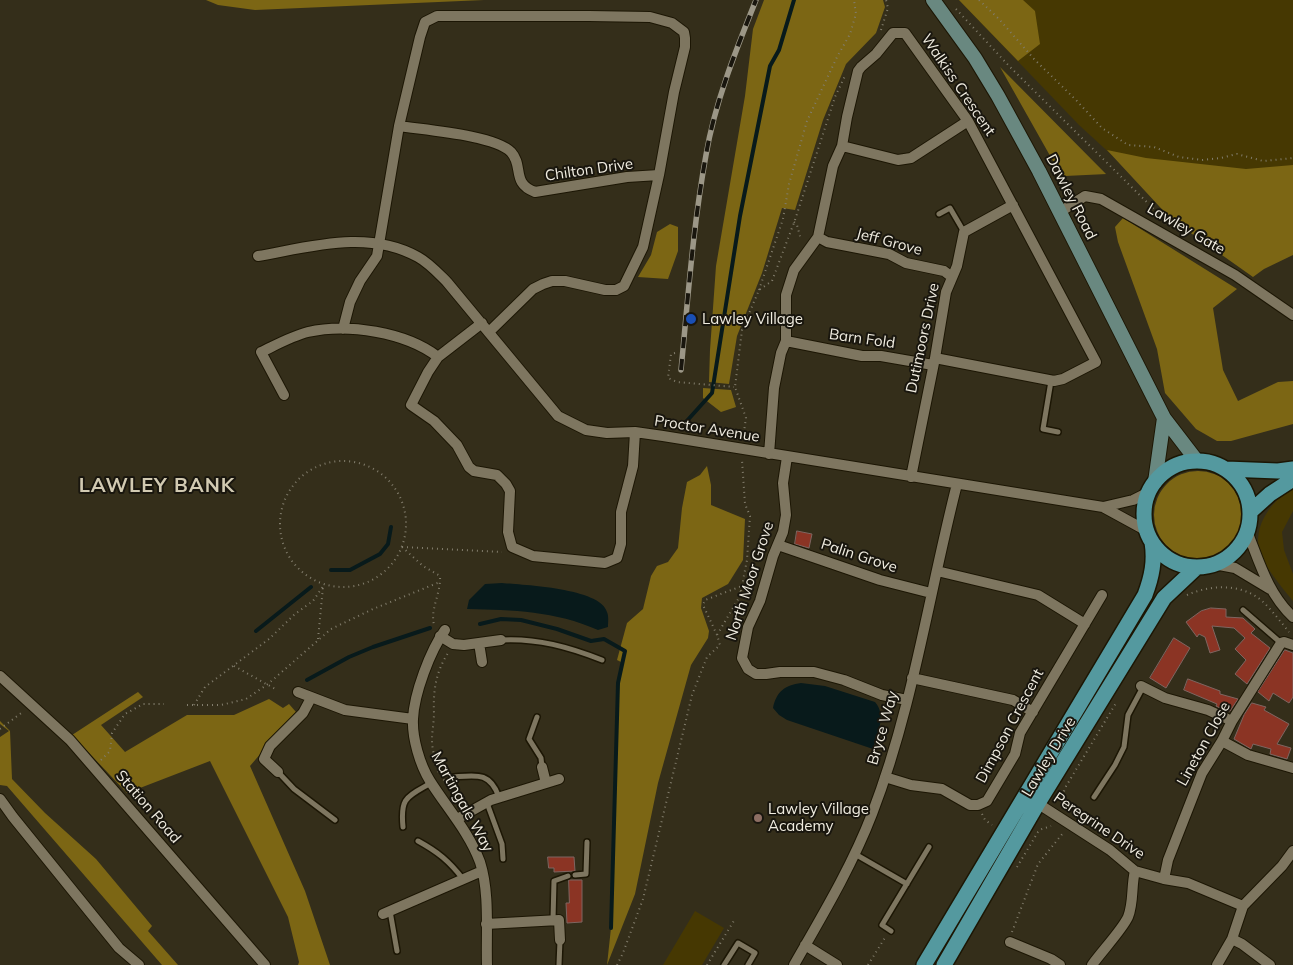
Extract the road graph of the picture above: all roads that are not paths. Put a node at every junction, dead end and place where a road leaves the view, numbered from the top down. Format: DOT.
graph roads {
  1 [pos="933,0"];
  2 [pos="968,121"];
  3 [pos="399,126"];
  4 [pos="842,146"];
  5 [pos="659,175"];
  6 [pos="1013,205"];
  7 [pos="1060,212"];
  8 [pos="939,214"];
  9 [pos="964,232"];
  10 [pos="818,237"];
  11 [pos="380,243"];
  12 [pos="258,256"];
  13 [pos="952,277"];
  14 [pos="1293,314"];
  15 [pos="482,323"];
  16 [pos="343,329"];
  17 [pos="489,332"];
  18 [pos="786,341"];
  19 [pos="438,357"];
  20 [pos="934,362"];
  21 [pos="1051,380"];
  22 [pos="284,395"];
  23 [pos="1164,418"];
  24 [pos="636,432"];
  25 [pos="1058,432"];
  26 [pos="769,454"];
  27 [pos="787,457"];
  28 [pos="1197,461"];
  29 [pos="1226,469"];
  30 [pos="1293,469"];
  31 [pos="911,477"];
  32 [pos="1293,479"];
  33 [pos="957,484"];
  34 [pos="1152,487"];
  35 [pos="1103,507"];
  36 [pos="1250,512"];
  37 [pos="1248,531"];
  38 [pos="1150,536"];
  39 [pos="778,544"];
  40 [pos="1214,564"];
  41 [pos="1197,567"];
  42 [pos="937,571"];
  43 [pos="1271,590"];
  44 [pos="931,593"];
  45 [pos="1102,594"];
  46 [pos="1243,610"];
  47 [pos="1293,617"];
  48 [pos="1085,624"];
  49 [pos="501,640"];
  50 [pos="479,643"];
  51 [pos="1281,643"];
  52 [pos="1293,645"];
  53 [pos="602,660"];
  54 [pos="482,662"];
  55 [pos="0,676"];
  56 [pos="912,678"];
  57 [pos="1142,686"];
  58 [pos="298,692"];
  59 [pos="310,698"];
  60 [pos="907,700"];
  61 [pos="1033,712"];
  62 [pos="537,717"];
  63 [pos="412,719"];
  64 [pos="1232,721"];
  65 [pos="1222,741"];
  66 [pos="542,768"];
  67 [pos="1293,768"];
  68 [pos="278,772"];
  69 [pos="454,777"];
  70 [pos="885,777"];
  71 [pos="559,779"];
  72 [pos="431,783"];
  73 [pos="546,783"];
  74 [pos="1094,797"];
  75 [pos="500,798"];
  76 [pos="0,799"];
  77 [pos="1032,800"];
  78 [pos="487,802"];
  79 [pos="457,819"];
  80 [pos="335,820"];
  81 [pos="403,827"];
  82 [pos="418,841"];
  83 [pos="587,842"];
  84 [pos="929,847"];
  85 [pos="1293,851"];
  86 [pos="855,854"];
  87 [pos="503,859"];
  88 [pos="482,871"];
  89 [pos="1135,871"];
  90 [pos="568,876"];
  91 [pos="575,876"];
  92 [pos="463,879"];
  93 [pos="1164,879"];
  94 [pos="907,884"];
  95 [pos="1243,906"];
  96 [pos="386,912"];
  97 [pos="552,920"];
  98 [pos="486,924"];
  99 [pos="890,930"];
  100 [pos="1232,939"];
  101 [pos="560,940"];
  102 [pos="1010,942"];
  103 [pos="805,946"];
  104 [pos="397,951"];
  105 [pos="139,965"];
  106 [pos="265,965"];
  107 [pos="487,965"];
  108 [pos="559,965"];
  109 [pos="724,965"];
  110 [pos="748,965"];
  111 [pos="794,965"];
  112 [pos="837,965"];
  113 [pos="924,965"];
  114 [pos="944,965"];
  115 [pos="1060,965"];
  116 [pos="1092,965"];
  117 [pos="1217,965"];
  118 [pos="1270,965"];
  1 -- 7 [label="street, Dawley Road"];
  2 -- 4 [label="street"];
  2 -- 4 [label="street, Walkiss Crescent"];
  2 -- 6 [label="street, Walkiss Crescent"];
  3 -- 5 [label="street, Chilton Drive"];
  3 -- 5 [label="street"];
  3 -- 11 [label="street"];
  4 -- 10 [label="street, Walkiss Crescent"];
  5 -- 17 [label="street"];
  6 -- 9 [label="street"];
  6 -- 21 [label="street, Walkiss Crescent"];
  7 -- 14 [label="street, Lawley Gate"];
  7 -- 23 [label="street, Dawley Road"];
  8 -- 9 [label="lane"];
  9 -- 13 [label="street, Dutimoors Drive"];
  10 -- 13 [label="street, Jeff Grove"];
  10 -- 18 [label="street, Walkiss Crescent"];
  11 -- 12 [label="street, Proctor Avenue"];
  11 -- 15 [label="street, Proctor Avenue"];
  11 -- 16 [label="street"];
  13 -- 20 [label="street, Dutimoors Drive"];
  15 -- 17 [label="street, Proctor Avenue"];
  15 -- 19 [label="street"];
  16 -- 19 [label="street"];
  16 -- 22 [label="street"];
  17 -- 24 [label="street, Proctor Avenue"];
  18 -- 20 [label="street, Barn Fold"];
  18 -- 26 [label="street, Walkiss Crescent"];
  19 -- 24 [label="street"];
  20 -- 21 [label="street, Walkiss Crescent"];
  20 -- 31 [label="street, Dutimoors Drive"];
  21 -- 25 [label="lane"];
  23 -- 28 [label="street, Dawley Road"];
  23 -- 34 [label="street"];
  24 -- 26 [label="street, Proctor Avenue"];
  26 -- 27 [label="street, Proctor Avenue"];
  27 -- 31 [label="street, Proctor Avenue"];
  27 -- 39 [label="street, North Moor Grove"];
  28 -- 29 [label="main road"];
  28 -- 34 [label="main road"];
  29 -- 30 [label="main road"];
  29 -- 36 [label="main road"];
  31 -- 33 [label="street, Proctor Avenue"];
  32 -- 36 [label="main road"];
  33 -- 35 [label="street, Proctor Avenue"];
  33 -- 42 [label="street, Bryce Way"];
  34 -- 35 [label="street, Proctor Avenue"];
  34 -- 38 [label="main road"];
  35 -- 38 [label="street, Proctor Avenue"];
  36 -- 37 [label="main road"];
  37 -- 40 [label="main road"];
  37 -- 43 [label="street"];
  38 -- 41 [label="main road"];
  38 -- 77 [label="main road, Lawley Drive"];
  39 -- 44 [label="street, Palin Grove"];
  39 -- 60 [label="street, North Moor Grove"];
  40 -- 41 [label="main road"];
  40 -- 43 [label="street"];
  41 -- 77 [label="main road, Lawley Drive"];
  42 -- 44 [label="street, Bryce Way"];
  42 -- 48 [label="street"];
  43 -- 47 [label="street"];
  44 -- 56 [label="street, Bryce Way"];
  45 -- 48 [label="street, Dimpson Crescent"];
  46 -- 51 [label="lane"];
  48 -- 61 [label="street, Dimpson Crescent"];
  49 -- 50 [label="street"];
  49 -- 53 [label="lane"];
  50 -- 54 [label="street"];
  50 -- 63 [label="street, Martingale Way"];
  51 -- 52 [label="street"];
  51 -- 64 [label="street, Lineton Close"];
  55 -- 106 [label="street, Station Road"];
  56 -- 60 [label="street, Bryce Way"];
  56 -- 61 [label="street"];
  57 -- 64 [label="street"];
  57 -- 74 [label="lane"];
  58 -- 59 [label="street"];
  59 -- 63 [label="street"];
  59 -- 68 [label="street"];
  60 -- 70 [label="street, Bryce Way"];
  61 -- 70 [label="street, Dimpson Crescent"];
  62 -- 66 [label="lane"];
  63 -- 72 [label="street, Martingale Way"];
  64 -- 65 [label="street, Lineton Close"];
  65 -- 67 [label="street"];
  65 -- 93 [label="street, Lineton Close"];
  66 -- 73 [label="street"];
  68 -- 80 [label="lane"];
  69 -- 75 [label="lane"];
  70 -- 86 [label="street, Bryce Way"];
  71 -- 73 [label="street"];
  72 -- 79 [label="street, Martingale Way"];
  72 -- 81 [label="lane"];
  73 -- 75 [label="street"];
  75 -- 78 [label="street"];
  76 -- 105 [label="street"];
  77 -- 89 [label="street, Peregrine Drive"];
  77 -- 113 [label="main road, Lawley Drive"];
  77 -- 114 [label="main road, Lawley Drive"];
  78 -- 79 [label="street"];
  78 -- 87 [label="lane"];
  79 -- 88 [label="street, Martingale Way"];
  82 -- 92 [label="lane"];
  83 -- 91 [label="lane"];
  84 -- 94 [label="lane"];
  85 -- 95 [label="street"];
  86 -- 94 [label="lane"];
  86 -- 103 [label="street, Bryce Way"];
  88 -- 92 [label="street"];
  88 -- 98 [label="street, Martingale Way"];
  89 -- 93 [label="street, Peregrine Drive"];
  89 -- 116 [label="street"];
  90 -- 97 [label="lane"];
  92 -- 96 [label="street"];
  93 -- 95 [label="street, Peregrine Drive"];
  94 -- 99 [label="lane"];
  95 -- 100 [label="street"];
  96 -- 104 [label="lane"];
  97 -- 98 [label="street"];
  97 -- 101 [label="street"];
  98 -- 107 [label="street, Martingale Way"];
  100 -- 117 [label="street"];
  100 -- 118 [label="street"];
  101 -- 108 [label="lane"];
  102 -- 115 [label="street"];
  103 -- 111 [label="street, Bryce Way"];
  103 -- 112 [label="street"];
  109 -- 110 [label="lane"];
}
